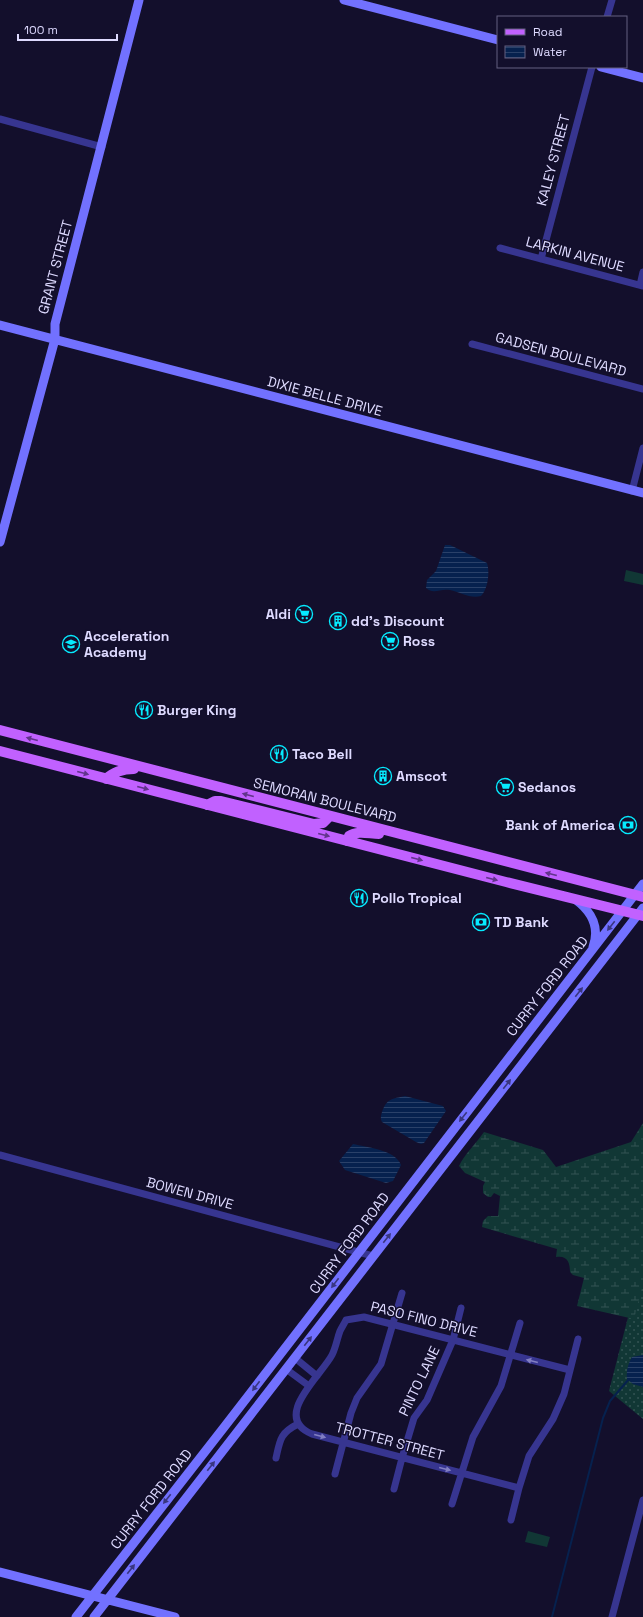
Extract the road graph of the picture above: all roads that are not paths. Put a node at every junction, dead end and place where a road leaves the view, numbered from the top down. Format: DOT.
graph roads {
  1 [pos="139,0"];
  2 [pos="344,0"];
  3 [pos="612,0"];
  4 [pos="607,16"];
  5 [pos="497,40"];
  6 [pos="592,68"];
  7 [pos="605,68"];
  8 [pos="643,78"];
  9 [pos="0,120"];
  10 [pos="102,147"];
  11 [pos="500,248"];
  12 [pos="541,259"];
  13 [pos="643,272"];
  14 [pos="641,285"];
  15 [pos="0,325"];
  16 [pos="55,340"];
  17 [pos="472,344"];
  18 [pos="643,389"];
  19 [pos="643,448"];
  20 [pos="632,491"];
  21 [pos="643,494"];
  22 [pos="0,542"];
  23 [pos="0,730"];
  24 [pos="0,751"];
  25 [pos="144,768"];
  26 [pos="106,779"];
  27 [pos="207,805"];
  28 [pos="330,816"];
  29 [pos="393,832"];
  30 [pos="347,841"];
  31 [pos="643,884"];
  32 [pos="639,896"];
  33 [pos="576,900"];
  34 [pos="622,911"];
  35 [pos="641,913"];
  36 [pos="592,950"];
  37 [pos="533,1028"];
  38 [pos="477,1100"];
  39 [pos="491,1105"];
  40 [pos="0,1155"];
  41 [pos="440,1170"];
  42 [pos="359,1252"];
  43 [pos="373,1256"];
  44 [pos="402,1293"];
  45 [pos="322,1300"];
  46 [pos="461,1308"];
  47 [pos="520,1323"];
  48 [pos="394,1324"];
  49 [pos="578,1339"];
  50 [pos="453,1340"];
  51 [pos="512,1355"];
  52 [pos="295,1358"];
  53 [pos="273,1363"];
  54 [pos="286,1369"];
  55 [pos="570,1370"];
  56 [pos="317,1376"];
  57 [pos="309,1386"];
  58 [pos="298,1424"];
  59 [pos="225,1426"];
  60 [pos="344,1443"];
  61 [pos="223,1450"];
  62 [pos="276,1458"];
  63 [pos="402,1458"];
  64 [pos="461,1473"];
  65 [pos="335,1474"];
  66 [pos="201,1479"];
  67 [pos="519,1488"];
  68 [pos="394,1490"];
  69 [pos="643,1500"];
  70 [pos="452,1504"];
  71 [pos="511,1520"];
  72 [pos="0,1572"];
  73 [pos="92,1596"];
  74 [pos="108,1600"];
  75 [pos="76,1617"];
  76 [pos="94,1617"];
  77 [pos="175,1617"];
  78 [pos="612,1617"];
  1 -- 10 [label="main road, GRANT STREET"];
  2 -- 5 [label="main road"];
  3 -- 4 [label="street"];
  6 -- 12 [label="street, KALEY STREET"];
  7 -- 8 [label="main road"];
  9 -- 10 [label="street"];
  10 -- 16 [label="main road, GRANT STREET"];
  11 -- 12 [label="street, LARKIN AVENUE"];
  12 -- 14 [label="street, LARKIN AVENUE"];
  13 -- 14 [label="street"];
  15 -- 16 [label="main road, DIXIE BELLE DRIVE"];
  16 -- 20 [label="main road, DIXIE BELLE DRIVE"];
  16 -- 22 [label="main road, GRANT STREET"];
  17 -- 18 [label="street, GADSEN BOULEVARD"];
  19 -- 20 [label="street"];
  20 -- 21 [label="main road, DIXIE BELLE DRIVE"];
  25 -- 23 [label="main road, SEMORAN BOULEVARD, one-way"];
  24 -- 26 [label="main road, one-way"];
  25 -- 26 [label="main road"];
  28 -- 25 [label="main road, SEMORAN BOULEVARD, one-way"];
  26 -- 27 [label="main road, one-way"];
  27 -- 28 [label="main road"];
  27 -- 30 [label="main road, one-way"];
  28 -- 29 [label="main road, SEMORAN BOULEVARD"];
  29 -- 30 [label="main road"];
  32 -- 29 [label="main road, SEMORAN BOULEVARD, one-way"];
  30 -- 33 [label="main road, one-way"];
  31 -- 32 [label="main road, CURRY FORD ROAD"];
  32 -- 34 [label="main road, CURRY FORD ROAD"];
  33 -- 34 [label="main road"];
  33 -- 36 [label="main road"];
  34 -- 35 [label="main road"];
  34 -- 36 [label="main road, CURRY FORD ROAD, one-way"];
  39 -- 35 [label="main road, CURRY FORD ROAD, one-way"];
  36 -- 37 [label="main road, CURRY FORD ROAD"];
  37 -- 38 [label="main road, CURRY FORD ROAD"];
  37 -- 39 [label="main road"];
  38 -- 41 [label="main road"];
  38 -- 42 [label="main road, CURRY FORD ROAD, one-way"];
  39 -- 41 [label="main road, CURRY FORD ROAD"];
  40 -- 42 [label="street, BOWEN DRIVE"];
  43 -- 41 [label="main road, CURRY FORD ROAD, one-way"];
  42 -- 43 [label="street, BOWEN DRIVE"];
  42 -- 45 [label="main road, CURRY FORD ROAD, one-way"];
  52 -- 43 [label="main road, CURRY FORD ROAD, one-way"];
  44 -- 48 [label="street"];
  45 -- 53 [label="main road, CURRY FORD ROAD"];
  45 -- 54 [label="main road"];
  46 -- 50 [label="street, PINTO LANE"];
  47 -- 51 [label="street"];
  48 -- 50 [label="street, PASO FINO DRIVE"];
  48 -- 56 [label="street, PASO FINO DRIVE"];
  48 -- 60 [label="street"];
  49 -- 55 [label="street"];
  50 -- 51 [label="street, PASO FINO DRIVE"];
  50 -- 63 [label="street, PINTO LANE"];
  55 -- 51 [label="street, PASO FINO DRIVE, one-way"];
  51 -- 64 [label="street"];
  52 -- 54 [label="main road, CURRY FORD ROAD"];
  52 -- 56 [label="street"];
  53 -- 59 [label="main road, CURRY FORD ROAD, one-way"];
  53 -- 61 [label="main road"];
  54 -- 57 [label="street"];
  54 -- 61 [label="main road, CURRY FORD ROAD"];
  55 -- 67 [label="street"];
  56 -- 57 [label="street, PASO FINO DRIVE"];
  57 -- 58 [label="street"];
  58 -- 60 [label="street, TROTTER STREET, one-way"];
  58 -- 62 [label="street"];
  59 -- 66 [label="main road"];
  59 -- 73 [label="main road, CURRY FORD ROAD, one-way"];
  60 -- 63 [label="street, TROTTER STREET"];
  60 -- 65 [label="street"];
  66 -- 61 [label="main road, CURRY FORD ROAD, one-way"];
  63 -- 64 [label="street, TROTTER STREET, one-way"];
  63 -- 68 [label="street, PINTO LANE"];
  64 -- 67 [label="street, TROTTER STREET"];
  64 -- 70 [label="street"];
  74 -- 66 [label="main road, CURRY FORD ROAD, one-way"];
  67 -- 71 [label="street"];
  69 -- 78 [label="street"];
  72 -- 73 [label="main road"];
  73 -- 74 [label="main road"];
  73 -- 75 [label="main road, CURRY FORD ROAD"];
  74 -- 76 [label="main road, CURRY FORD ROAD"];
  74 -- 77 [label="main road"];
}
